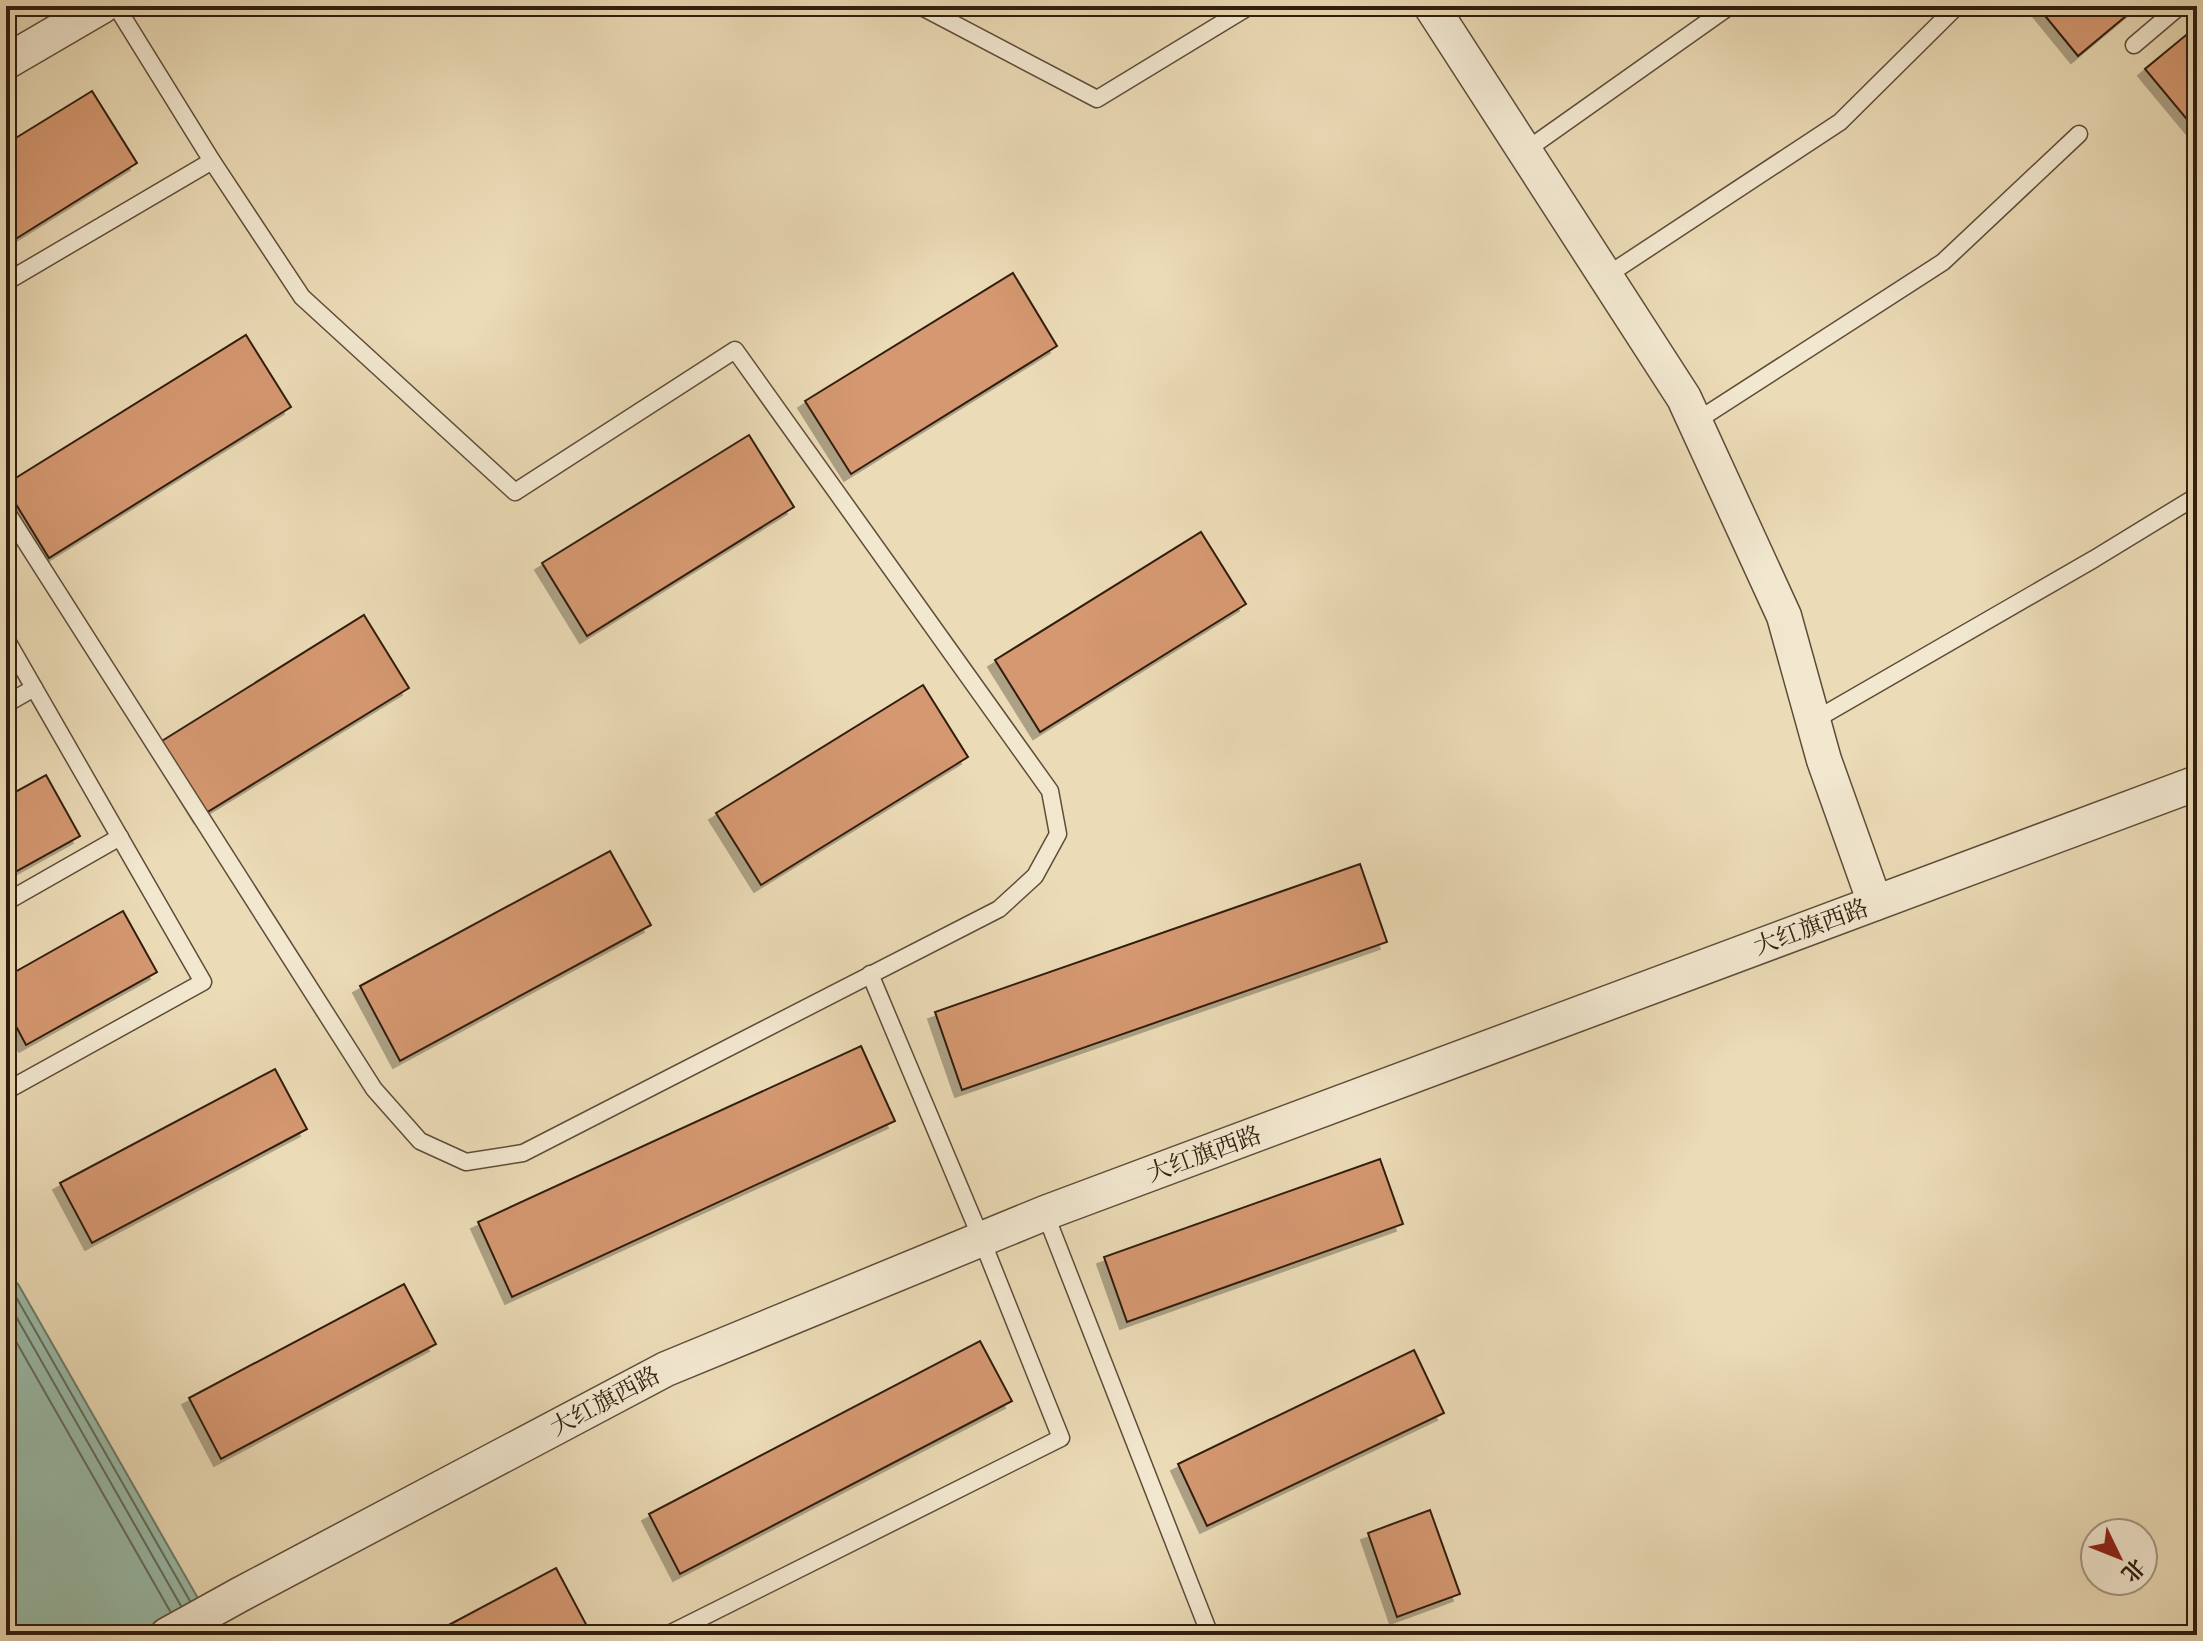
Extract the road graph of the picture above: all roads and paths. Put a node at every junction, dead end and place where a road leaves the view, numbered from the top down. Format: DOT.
graph roads {
  1 [pos="102,6"];
  2 [pos="116,6"];
  3 [pos="920,6"];
  4 [pos="1250,6"];
  5 [pos="1431,6"];
  6 [pos="1730,6"];
  7 [pos="1957,6"];
  8 [pos="2180,6"];
  9 [pos="2134,45"];
  10 [pos="6,62"];
  11 [pos="2079,134"];
  12 [pos="1525,151"];
  13 [pos="212,161"];
  14 [pos="1606,276"];
  15 [pos="6,282"];
  16 [pos="1695,422"];
  17 [pos="2197,496"];
  18 [pos="6,511"];
  19 [pos="6,639"];
  20 [pos="34,688"];
  21 [pos="6,704"];
  22 [pos="1813,721"];
  23 [pos="2197,783"];
  24 [pos="120,837"];
  25 [pos="6,902"];
  26 [pos="1875,903"];
  27 [pos="870,974"];
  28 [pos="6,1091"];
  29 [pos="1045,1213"];
  30 [pos="981,1238"];
  31 [pos="167,1635"];
  32 [pos="667,1635"];
  33 [pos="1210,1635"];
  1 -- 10 [label="street"];
  2 -- 13 [label="lane"];
  3 -- 4 [label="lane"];
  5 -- 12 [label="street"];
  6 -- 12 [label="lane"];
  7 -- 14 [label="lane"];
  8 -- 9 [label="lane"];
  11 -- 16 [label="lane"];
  12 -- 14 [label="street"];
  13 -- 15 [label="lane"];
  13 -- 27 [label="lane"];
  14 -- 16 [label="street"];
  16 -- 22 [label="street"];
  17 -- 22 [label="lane"];
  18 -- 27 [label="lane"];
  19 -- 20 [label="lane"];
  20 -- 21 [label="lane"];
  20 -- 24 [label="lane"];
  22 -- 26 [label="street"];
  23 -- 26 [label="street, 大红旗西路"];
  24 -- 25 [label="lane"];
  24 -- 28 [label="lane"];
  26 -- 29 [label="street, 大红旗西路"];
  27 -- 30 [label="lane"];
  29 -- 30 [label="street, 大红旗西路"];
  29 -- 33 [label="lane"];
  30 -- 31 [label="street, 大红旗西路"];
  30 -- 32 [label="lane"];
}
